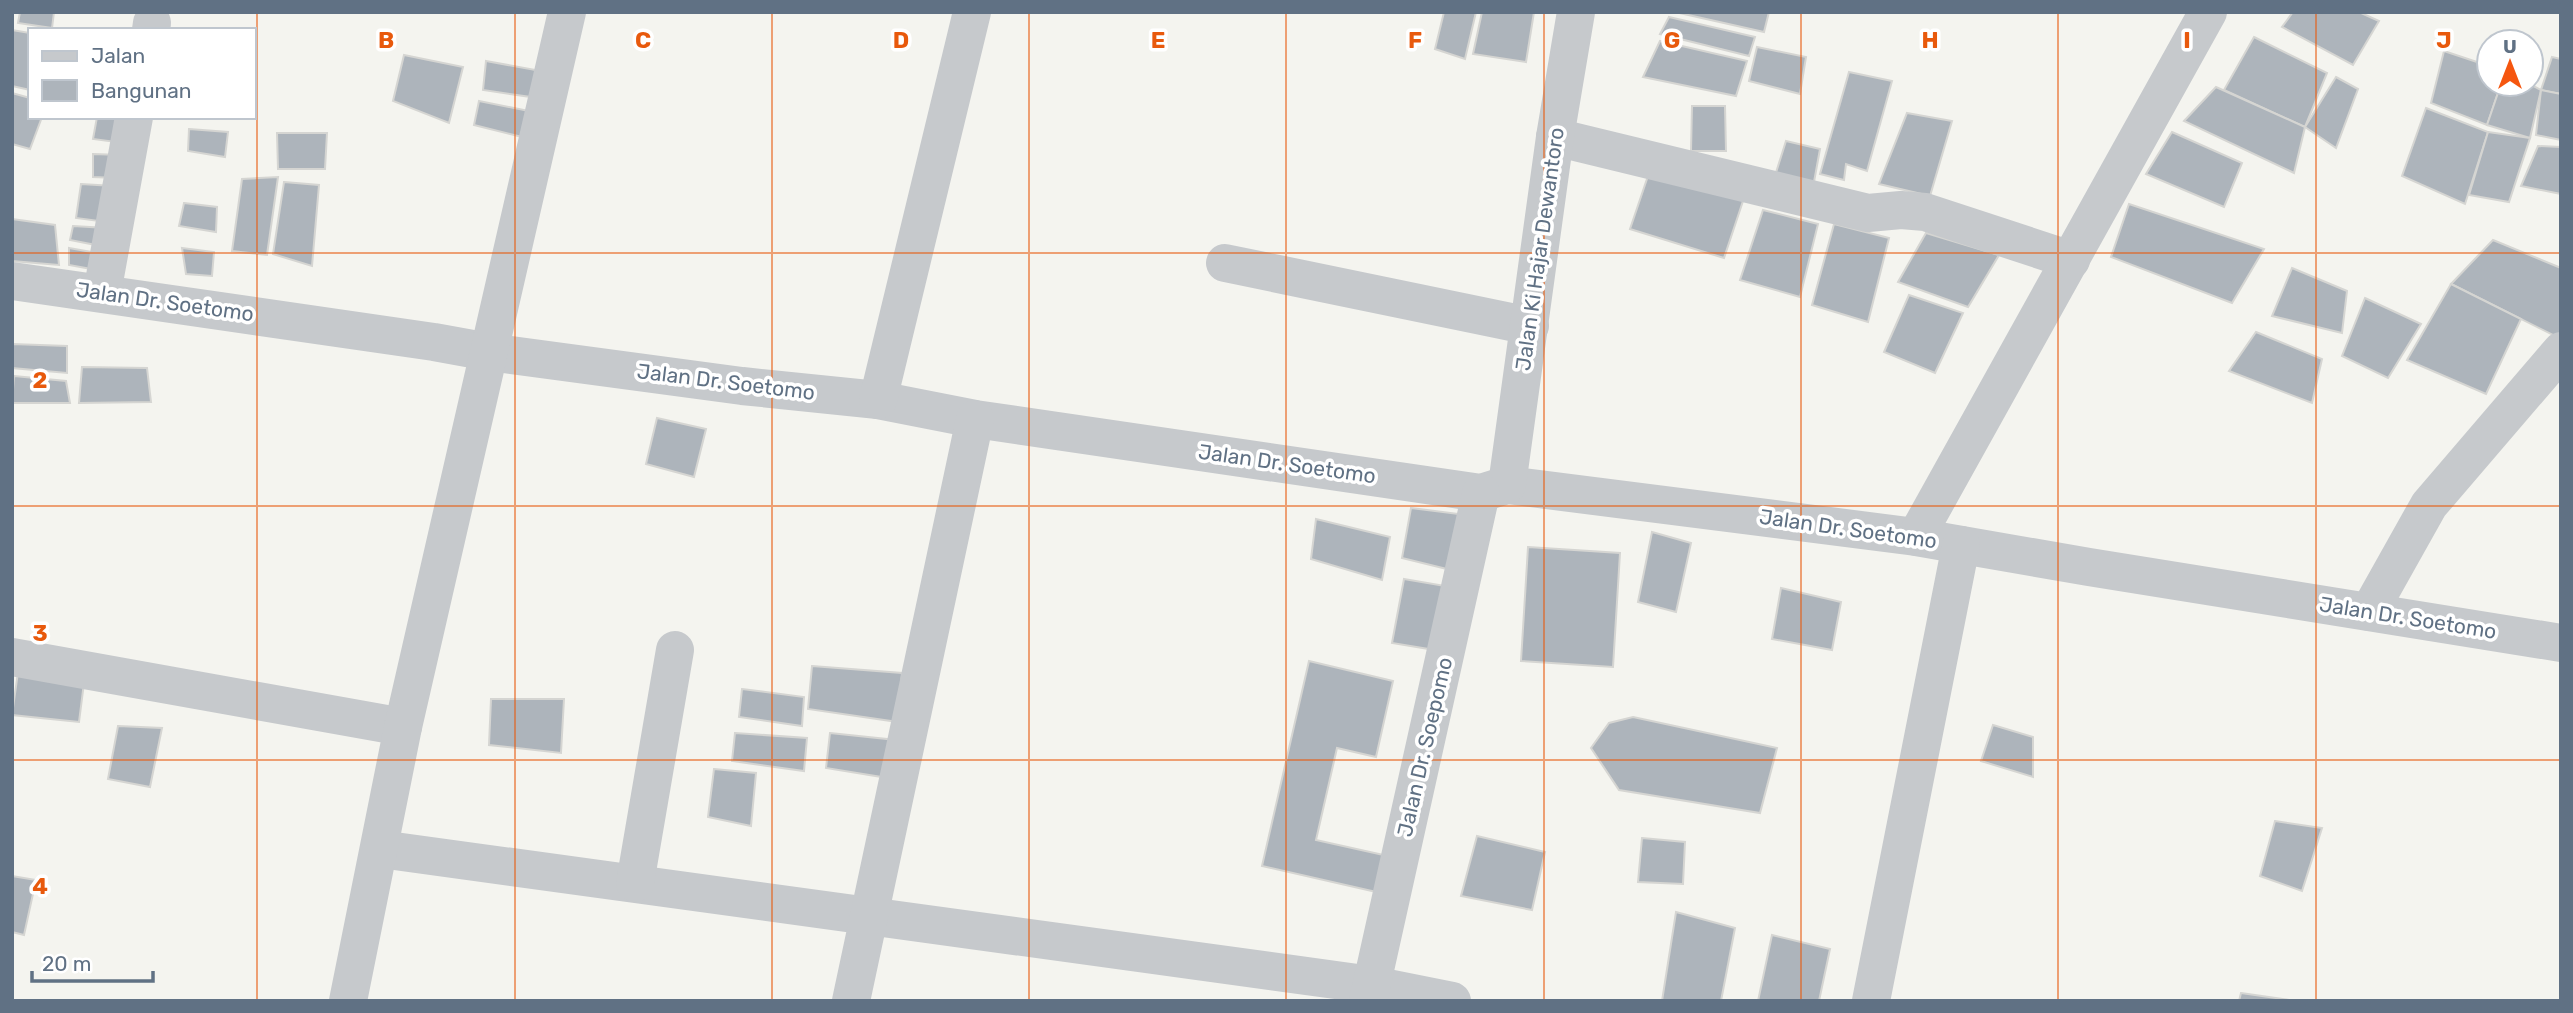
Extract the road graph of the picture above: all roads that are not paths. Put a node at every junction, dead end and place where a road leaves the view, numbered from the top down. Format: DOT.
graph roads {
  1 [pos="567,12"];
  2 [pos="972,12"];
  3 [pos="1576,12"];
  4 [pos="2208,12"];
  5 [pos="134,119"];
  6 [pos="1555,137"];
  7 [pos="2071,260"];
  8 [pos="1225,263"];
  9 [pos="12,281"];
  10 [pos="102,293"];
  11 [pos="1530,326"];
  12 [pos="2561,351"];
  13 [pos="489,352"];
  14 [pos="878,400"];
  15 [pos="975,419"];
  16 [pos="1494,489"];
  17 [pos="1916,537"];
  18 [pos="1961,545"];
  19 [pos="2369,612"];
  20 [pos="2561,643"];
  21 [pos="675,650"];
  22 [pos="12,657"];
  23 [pos="403,727"];
  24 [pos="380,849"];
  25 [pos="635,883"];
  26 [pos="869,914"];
  27 [pos="1369,993"];
  28 [pos="348,1001"];
  29 [pos="851,1001"];
  30 [pos="1452,1001"];
  31 [pos="1871,1001"];
  1 -- 13 [label="street"];
  2 -- 14 [label="street"];
  3 -- 6 [label="street, Jalan Ki Hajar Dewantoro"];
  4 -- 7 [label="street"];
  5 -- 10 [label="street"];
  6 -- 7 [label="street"];
  6 -- 11 [label="street, Jalan Ki Hajar Dewantoro"];
  7 -- 17 [label="street"];
  8 -- 11 [label="street"];
  9 -- 10 [label="street, Jalan Dr. Soetomo"];
  10 -- 13 [label="street, Jalan Dr. Soetomo"];
  11 -- 16 [label="street, Jalan Ki Hajar Dewantoro"];
  12 -- 19 [label="street"];
  13 -- 14 [label="street, Jalan Dr. Soetomo"];
  13 -- 23 [label="street"];
  14 -- 15 [label="street, Jalan Dr. Soetomo"];
  15 -- 16 [label="street, Jalan Dr. Soetomo"];
  15 -- 26 [label="street"];
  16 -- 17 [label="street, Jalan Dr. Soetomo"];
  16 -- 27 [label="street, Jalan Dr. Soepomo"];
  17 -- 18 [label="street, Jalan Dr. Soetomo"];
  18 -- 19 [label="street, Jalan Dr. Soetomo"];
  18 -- 31 [label="street"];
  19 -- 20 [label="street, Jalan Dr. Soetomo"];
  21 -- 25 [label="street"];
  22 -- 23 [label="street"];
  23 -- 24 [label="street"];
  24 -- 25 [label="street"];
  24 -- 28 [label="street"];
  25 -- 26 [label="street"];
  26 -- 27 [label="street"];
  26 -- 29 [label="street"];
  27 -- 30 [label="street"];
}
